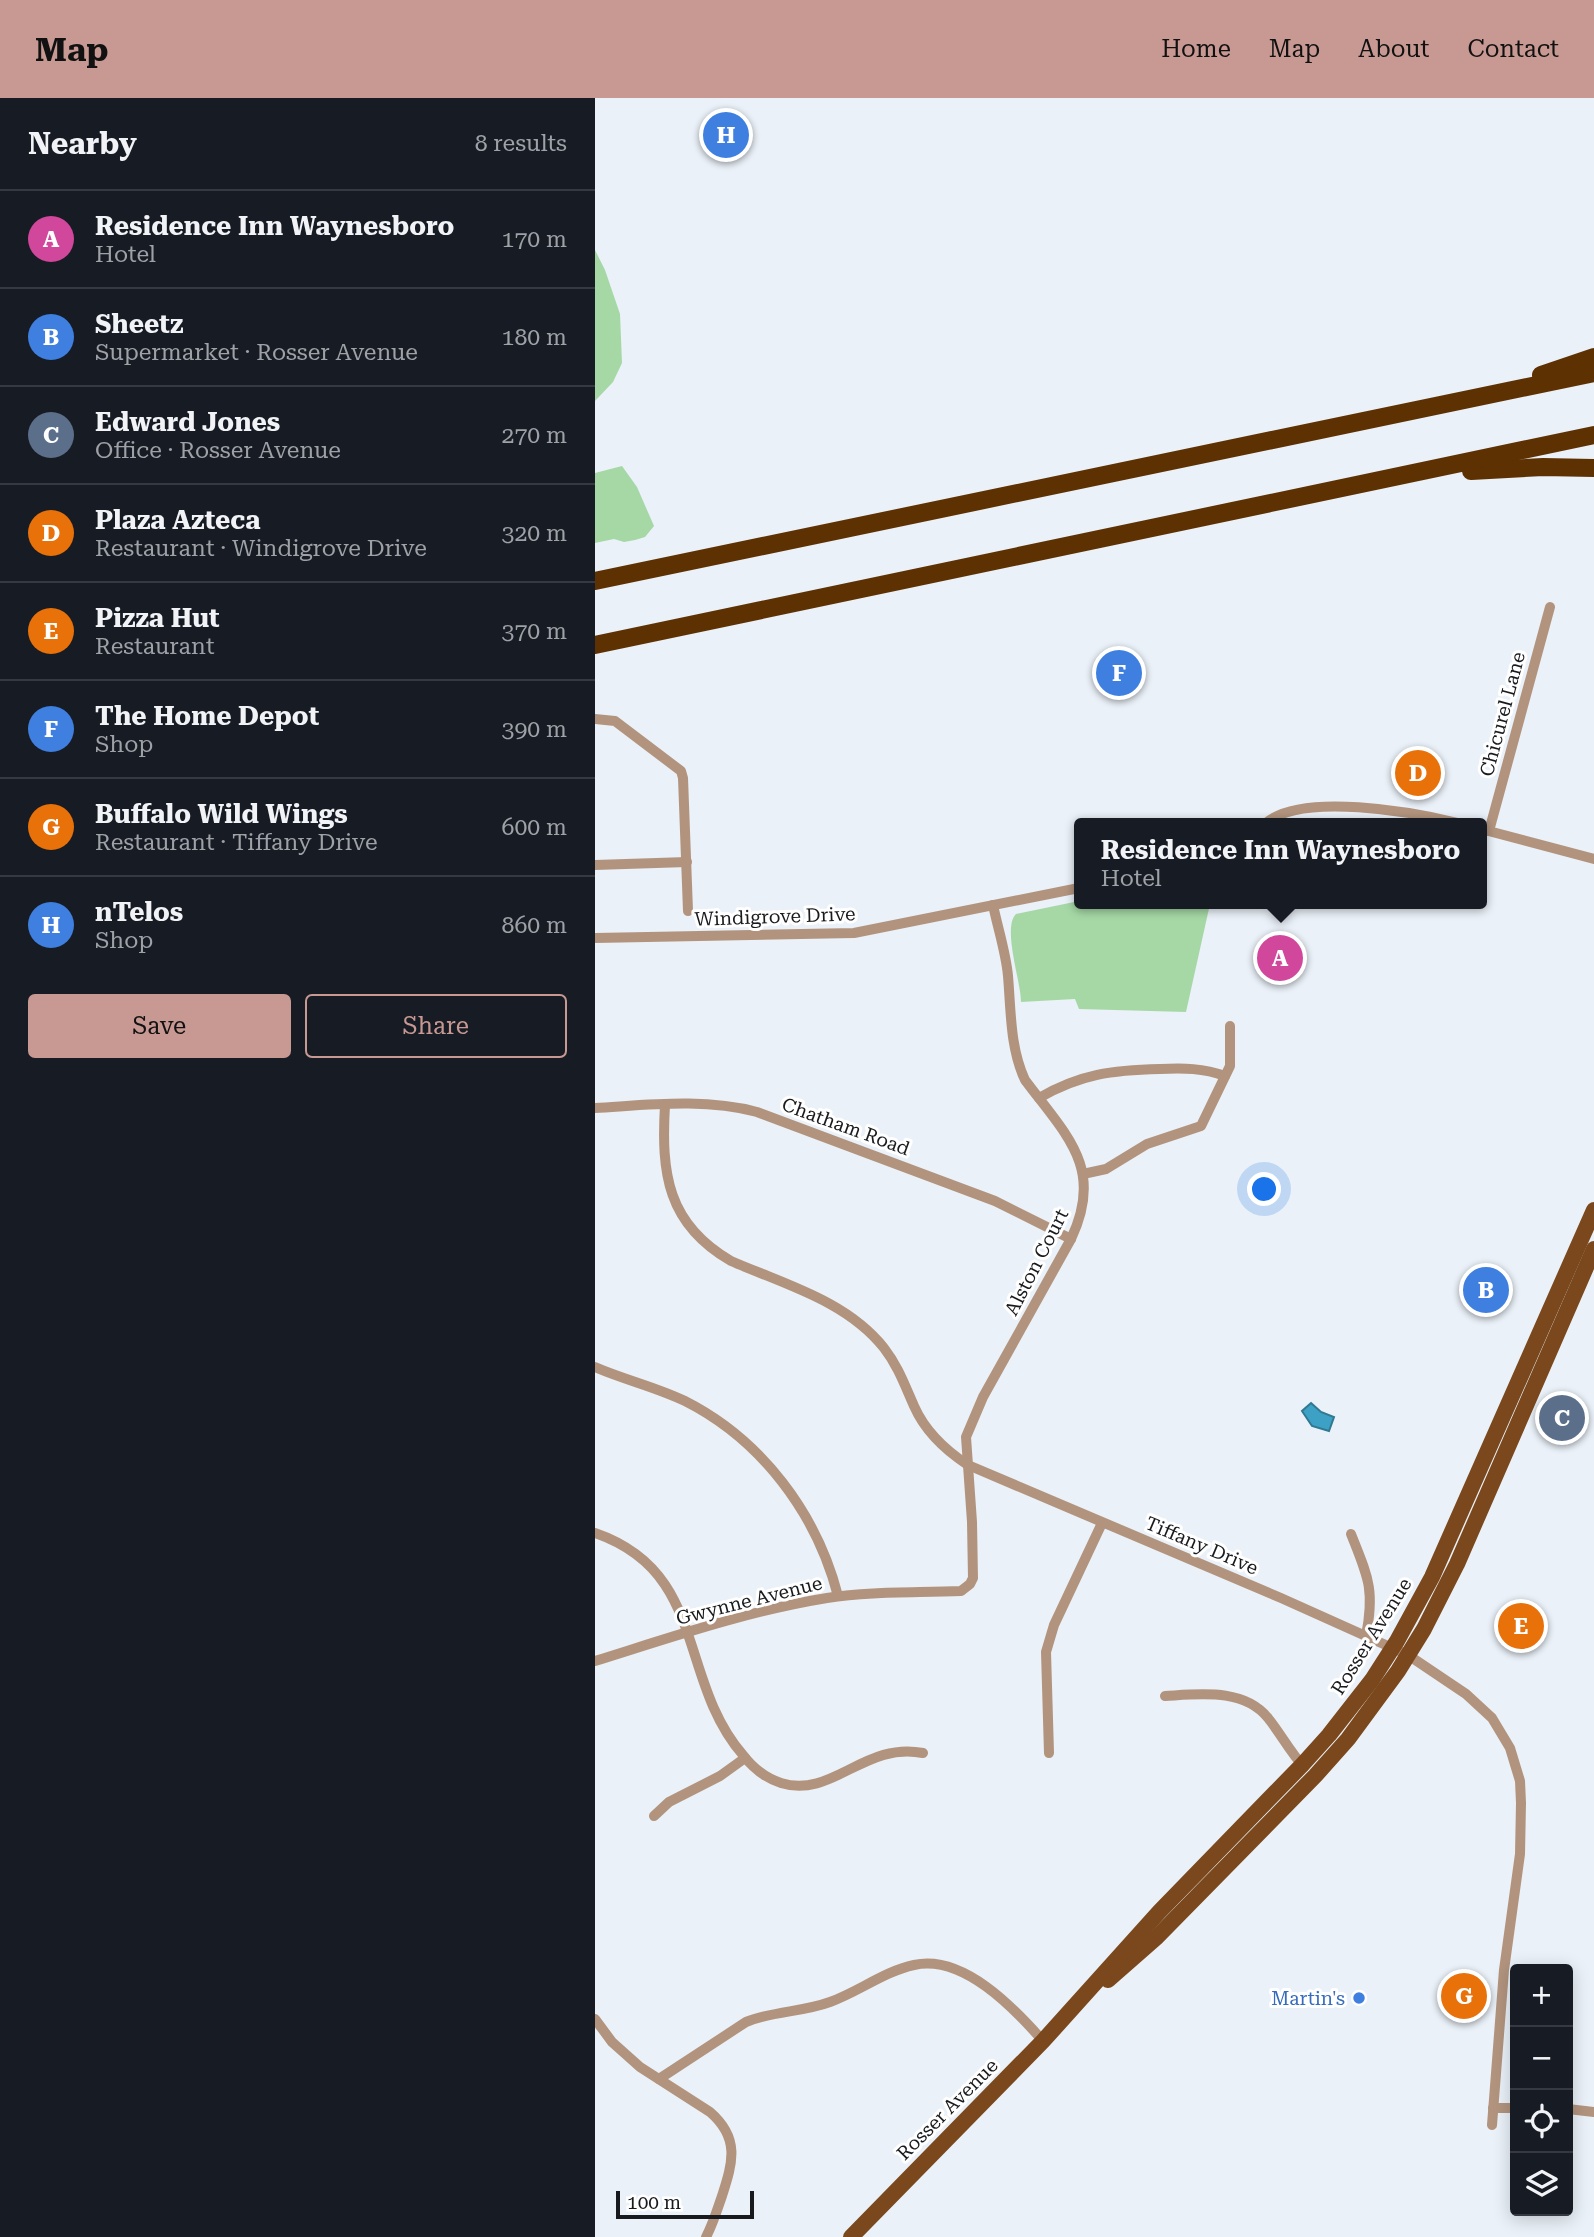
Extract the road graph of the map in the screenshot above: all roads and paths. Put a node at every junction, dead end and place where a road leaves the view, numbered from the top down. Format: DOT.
graph roads {
  1 [pos="1594,356"];
  2 [pos="1594,373"];
  3 [pos="1398,414"];
  4 [pos="1594,435"];
  5 [pos="1594,467"];
  6 [pos="1374,481"];
  7 [pos="595,581"];
  8 [pos="1550,607"];
  9 [pos="595,645"];
  10 [pos="595,719"];
  11 [pos="1272,818"];
  12 [pos="1431,818"];
  13 [pos="1487,823"];
  14 [pos="1487,831"];
  15 [pos="1594,859"];
  16 [pos="687,862"];
  17 [pos="595,865"];
  18 [pos="1074,889"];
  19 [pos="993,905"];
  20 [pos="688,911"];
  21 [pos="595,938"];
  22 [pos="1230,1026"];
  23 [pos="1225,1076"];
  24 [pos="1039,1098"];
  25 [pos="665,1105"];
  26 [pos="595,1108"];
  27 [pos="1083,1174"];
  28 [pos="1594,1210"];
  29 [pos="1071,1239"];
  30 [pos="1578,1243"];
  31 [pos="1594,1249"];
  32 [pos="595,1367"];
  33 [pos="968,1465"];
  34 [pos="1102,1523"];
  35 [pos="595,1532"];
  36 [pos="1351,1534"];
  37 [pos="915,1593"];
  38 [pos="838,1597"];
  39 [pos="689,1632"];
  40 [pos="1366,1636"];
  41 [pos="1392,1648"];
  42 [pos="1408,1655"];
  43 [pos="595,1661"];
  44 [pos="1165,1696"];
  45 [pos="923,1753"];
  46 [pos="1049,1753"];
  47 [pos="745,1758"];
  48 [pos="1302,1765"];
  49 [pos="1315,1776"];
  50 [pos="654,1816"];
  51 [pos="1072,2011"];
  52 [pos="595,2020"];
  53 [pos="1043,2041"];
  54 [pos="659,2079"];
  55 [pos="1493,2108"];
  56 [pos="1510,2108"];
  57 [pos="1573,2110"];
  58 [pos="1594,2112"];
  59 [pos="1492,2125"];
  60 [pos="706,2237"];
  61 [pos="851,2237"];
  1 -- 3 [label="highway"];
  2 -- 3 [label="highway"];
  3 -- 7 [label="highway"];
  4 -- 6 [label="highway"];
  5 -- 6 [label="highway"];
  6 -- 9 [label="highway"];
  8 -- 13 [label="street, Chicurel Lane"];
  10 -- 16 [label="street"];
  11 -- 12 [label="street"];
  14 -- 15 [label="street"];
  16 -- 17 [label="street"];
  16 -- 20 [label="street"];
  18 -- 19 [label="street, Windigrove Drive"];
  19 -- 21 [label="street, Windigrove Drive"];
  19 -- 24 [label="street, Alston Court"];
  22 -- 23 [label="street"];
  23 -- 24 [label="street"];
  23 -- 27 [label="street"];
  24 -- 27 [label="street, Alston Court"];
  25 -- 26 [label="street, Chatham Road"];
  25 -- 29 [label="street, Chatham Road"];
  25 -- 33 [label="street, Tiffany Drive"];
  27 -- 29 [label="street, Alston Court"];
  28 -- 30 [label="main road, Rosser Avenue"];
  29 -- 33 [label="street, Alston Court"];
  30 -- 31 [label="street"];
  30 -- 41 [label="main road, Rosser Avenue"];
  31 -- 42 [label="main road, Rosser Avenue"];
  32 -- 38 [label="street"];
  33 -- 34 [label="street, Tiffany Drive"];
  33 -- 37 [label="street, Alston Court"];
  34 -- 40 [label="street, Tiffany Drive"];
  34 -- 46 [label="street"];
  35 -- 39 [label="street"];
  36 -- 40 [label="street"];
  37 -- 38 [label="street, Gwynne Avenue"];
  38 -- 39 [label="street, Gwynne Avenue"];
  39 -- 43 [label="street, Gwynne Avenue"];
  39 -- 47 [label="street"];
  40 -- 41 [label="street, Tiffany Drive"];
  41 -- 42 [label="street, Tiffany Drive"];
  41 -- 48 [label="main road, Rosser Avenue"];
  42 -- 49 [label="main road, Rosser Avenue"];
  42 -- 55 [label="street, Tiffany Drive"];
  44 -- 48 [label="street"];
  45 -- 47 [label="street"];
  47 -- 50 [label="street"];
  48 -- 49 [label="street"];
  48 -- 51 [label="main road, Rosser Avenue"];
  49 -- 51 [label="main road, Rosser Avenue"];
  51 -- 53 [label="main road, Rosser Avenue"];
  52 -- 54 [label="street"];
  53 -- 54 [label="street"];
  53 -- 61 [label="main road, Rosser Avenue"];
  54 -- 60 [label="street"];
  55 -- 56 [label="street"];
  55 -- 59 [label="street, Tiffany Drive"];
  57 -- 58 [label="street"];
}
